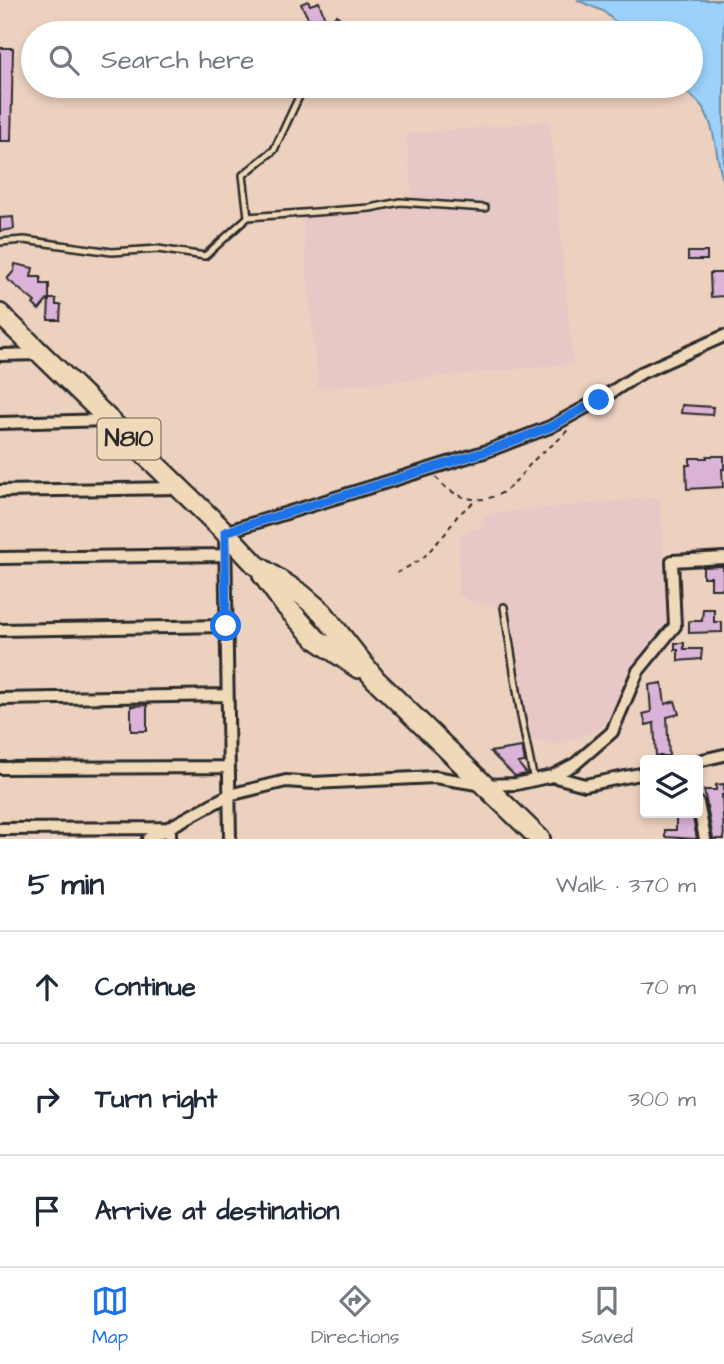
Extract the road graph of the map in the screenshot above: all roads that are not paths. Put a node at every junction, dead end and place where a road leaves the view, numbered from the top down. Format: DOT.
graph roads {
  1 [pos="298,98"];
  2 [pos="485,208"];
  3 [pos="248,217"];
  4 [pos="0,242"];
  5 [pos="0,313"];
  6 [pos="724,336"];
  7 [pos="41,354"];
  8 [pos="0,355"];
  9 [pos="110,420"];
  10 [pos="0,423"];
  11 [pos="177,488"];
  12 [pos="0,491"];
  13 [pos="225,532"];
  14 [pos="225,555"];
  15 [pos="0,558"];
  16 [pos="724,558"];
  17 [pos="504,607"];
  18 [pos="226,626"];
  19 [pos="0,630"];
  20 [pos="228,695"];
  21 [pos="0,699"];
  22 [pos="724,755"];
  23 [pos="703,760"];
  24 [pos="229,767"];
  25 [pos="0,768"];
  26 [pos="640,774"];
  27 [pos="552,776"];
  28 [pos="534,781"];
  29 [pos="483,785"];
  30 [pos="229,794"];
  31 [pos="701,818"];
  32 [pos="0,829"];
  33 [pos="170,833"];
  34 [pos="148,839"];
  35 [pos="230,839"];
  36 [pos="540,839"];
  37 [pos="705,839"];
  1 -- 3 [label="lane"];
  2 -- 3 [label="lane"];
  3 -- 4 [label="lane"];
  5 -- 7 [label="highway, N810"];
  6 -- 13 [label="street"];
  7 -- 8 [label="street"];
  7 -- 9 [label="highway, N810"];
  9 -- 10 [label="street"];
  9 -- 11 [label="highway, N810"];
  11 -- 12 [label="street"];
  11 -- 13 [label="highway, N810"];
  13 -- 14 [label="street"];
  13 -- 29 [label="highway, N810"];
  14 -- 15 [label="street"];
  14 -- 18 [label="street"];
  16 -- 27 [label="street"];
  17 -- 28 [label="lane"];
  18 -- 19 [label="street"];
  18 -- 20 [label="street"];
  20 -- 21 [label="street"];
  20 -- 24 [label="street"];
  22 -- 23 [label="street"];
  24 -- 25 [label="street"];
  24 -- 30 [label="street"];
  26 -- 27 [label="street"];
  27 -- 28 [label="street"];
  28 -- 29 [label="street"];
  29 -- 30 [label="street"];
  29 -- 36 [label="highway, N810"];
  30 -- 33 [label="street"];
  30 -- 35 [label="street"];
  31 -- 37 [label="street"];
  32 -- 33 [label="street"];
  33 -- 34 [label="street"];
}
